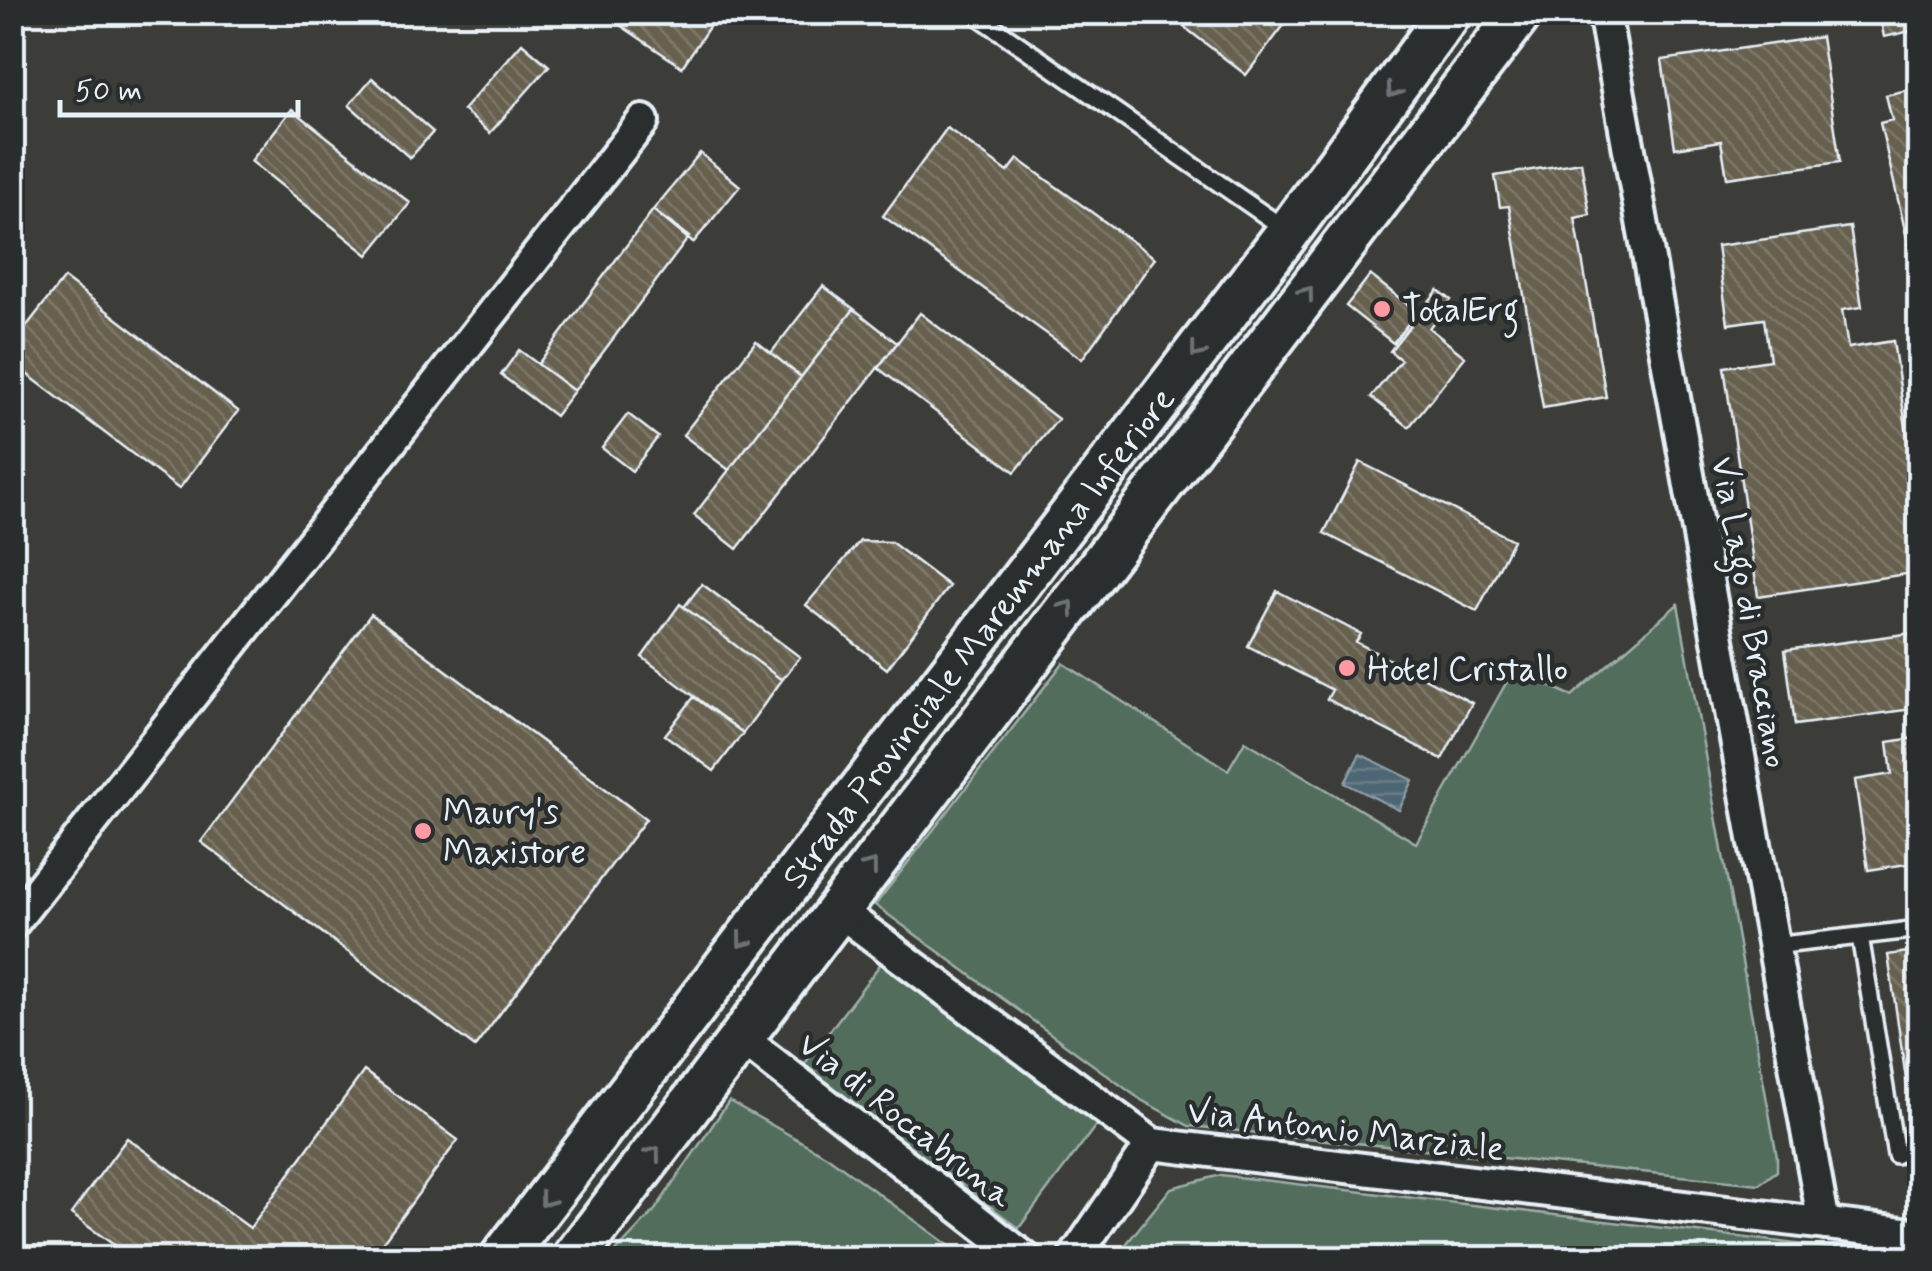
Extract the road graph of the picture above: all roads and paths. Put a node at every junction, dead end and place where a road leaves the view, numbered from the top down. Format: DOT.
graph roads {
  1 [pos="972,12"];
  2 [pos="1450,12"];
  3 [pos="1521,12"];
  4 [pos="1604,12"];
  5 [pos="643,121"];
  6 [pos="1289,231"];
  7 [pos="838,910"];
  8 [pos="12,924"];
  9 [pos="1920,928"];
  10 [pos="1860,936"];
  11 [pos="1773,946"];
  12 [pos="740,1038"];
  13 [pos="1152,1144"];
  14 [pos="1896,1155"];
  15 [pos="1824,1224"];
  16 [pos="1920,1235"];
  17 [pos="502,1258"];
  18 [pos="574,1258"];
  19 [pos="1026,1258"];
  20 [pos="1074,1258"];
  1 -- 6 [label="lane"];
  2 -- 6 [label="main road, Strada Provinciale Maremmana Inferiore, one-way"];
  7 -- 3 [label="main road, Strada Provinciale Maremmana Inferiore, one-way"];
  4 -- 11 [label="street, Via Lago di Bracciano"];
  5 -- 8 [label="street"];
  6 -- 17 [label="main road, Strada Provinciale Maremmana Inferiore, one-way"];
  7 -- 12 [label="main road, Strada Provinciale Maremmana Inferiore"];
  7 -- 13 [label="street, Via Antonio Marziale"];
  9 -- 10 [label="lane"];
  10 -- 11 [label="lane"];
  10 -- 14 [label="lane"];
  11 -- 15 [label="street, Via Lago di Bracciano"];
  18 -- 12 [label="main road, Strada Provinciale Maremmana Inferiore, one-way"];
  12 -- 19 [label="street, Via di Roccabruna"];
  13 -- 15 [label="street, Via Antonio Marziale"];
  13 -- 20 [label="street"];
  15 -- 16 [label="street, Via Antonio Marziale"];
}
